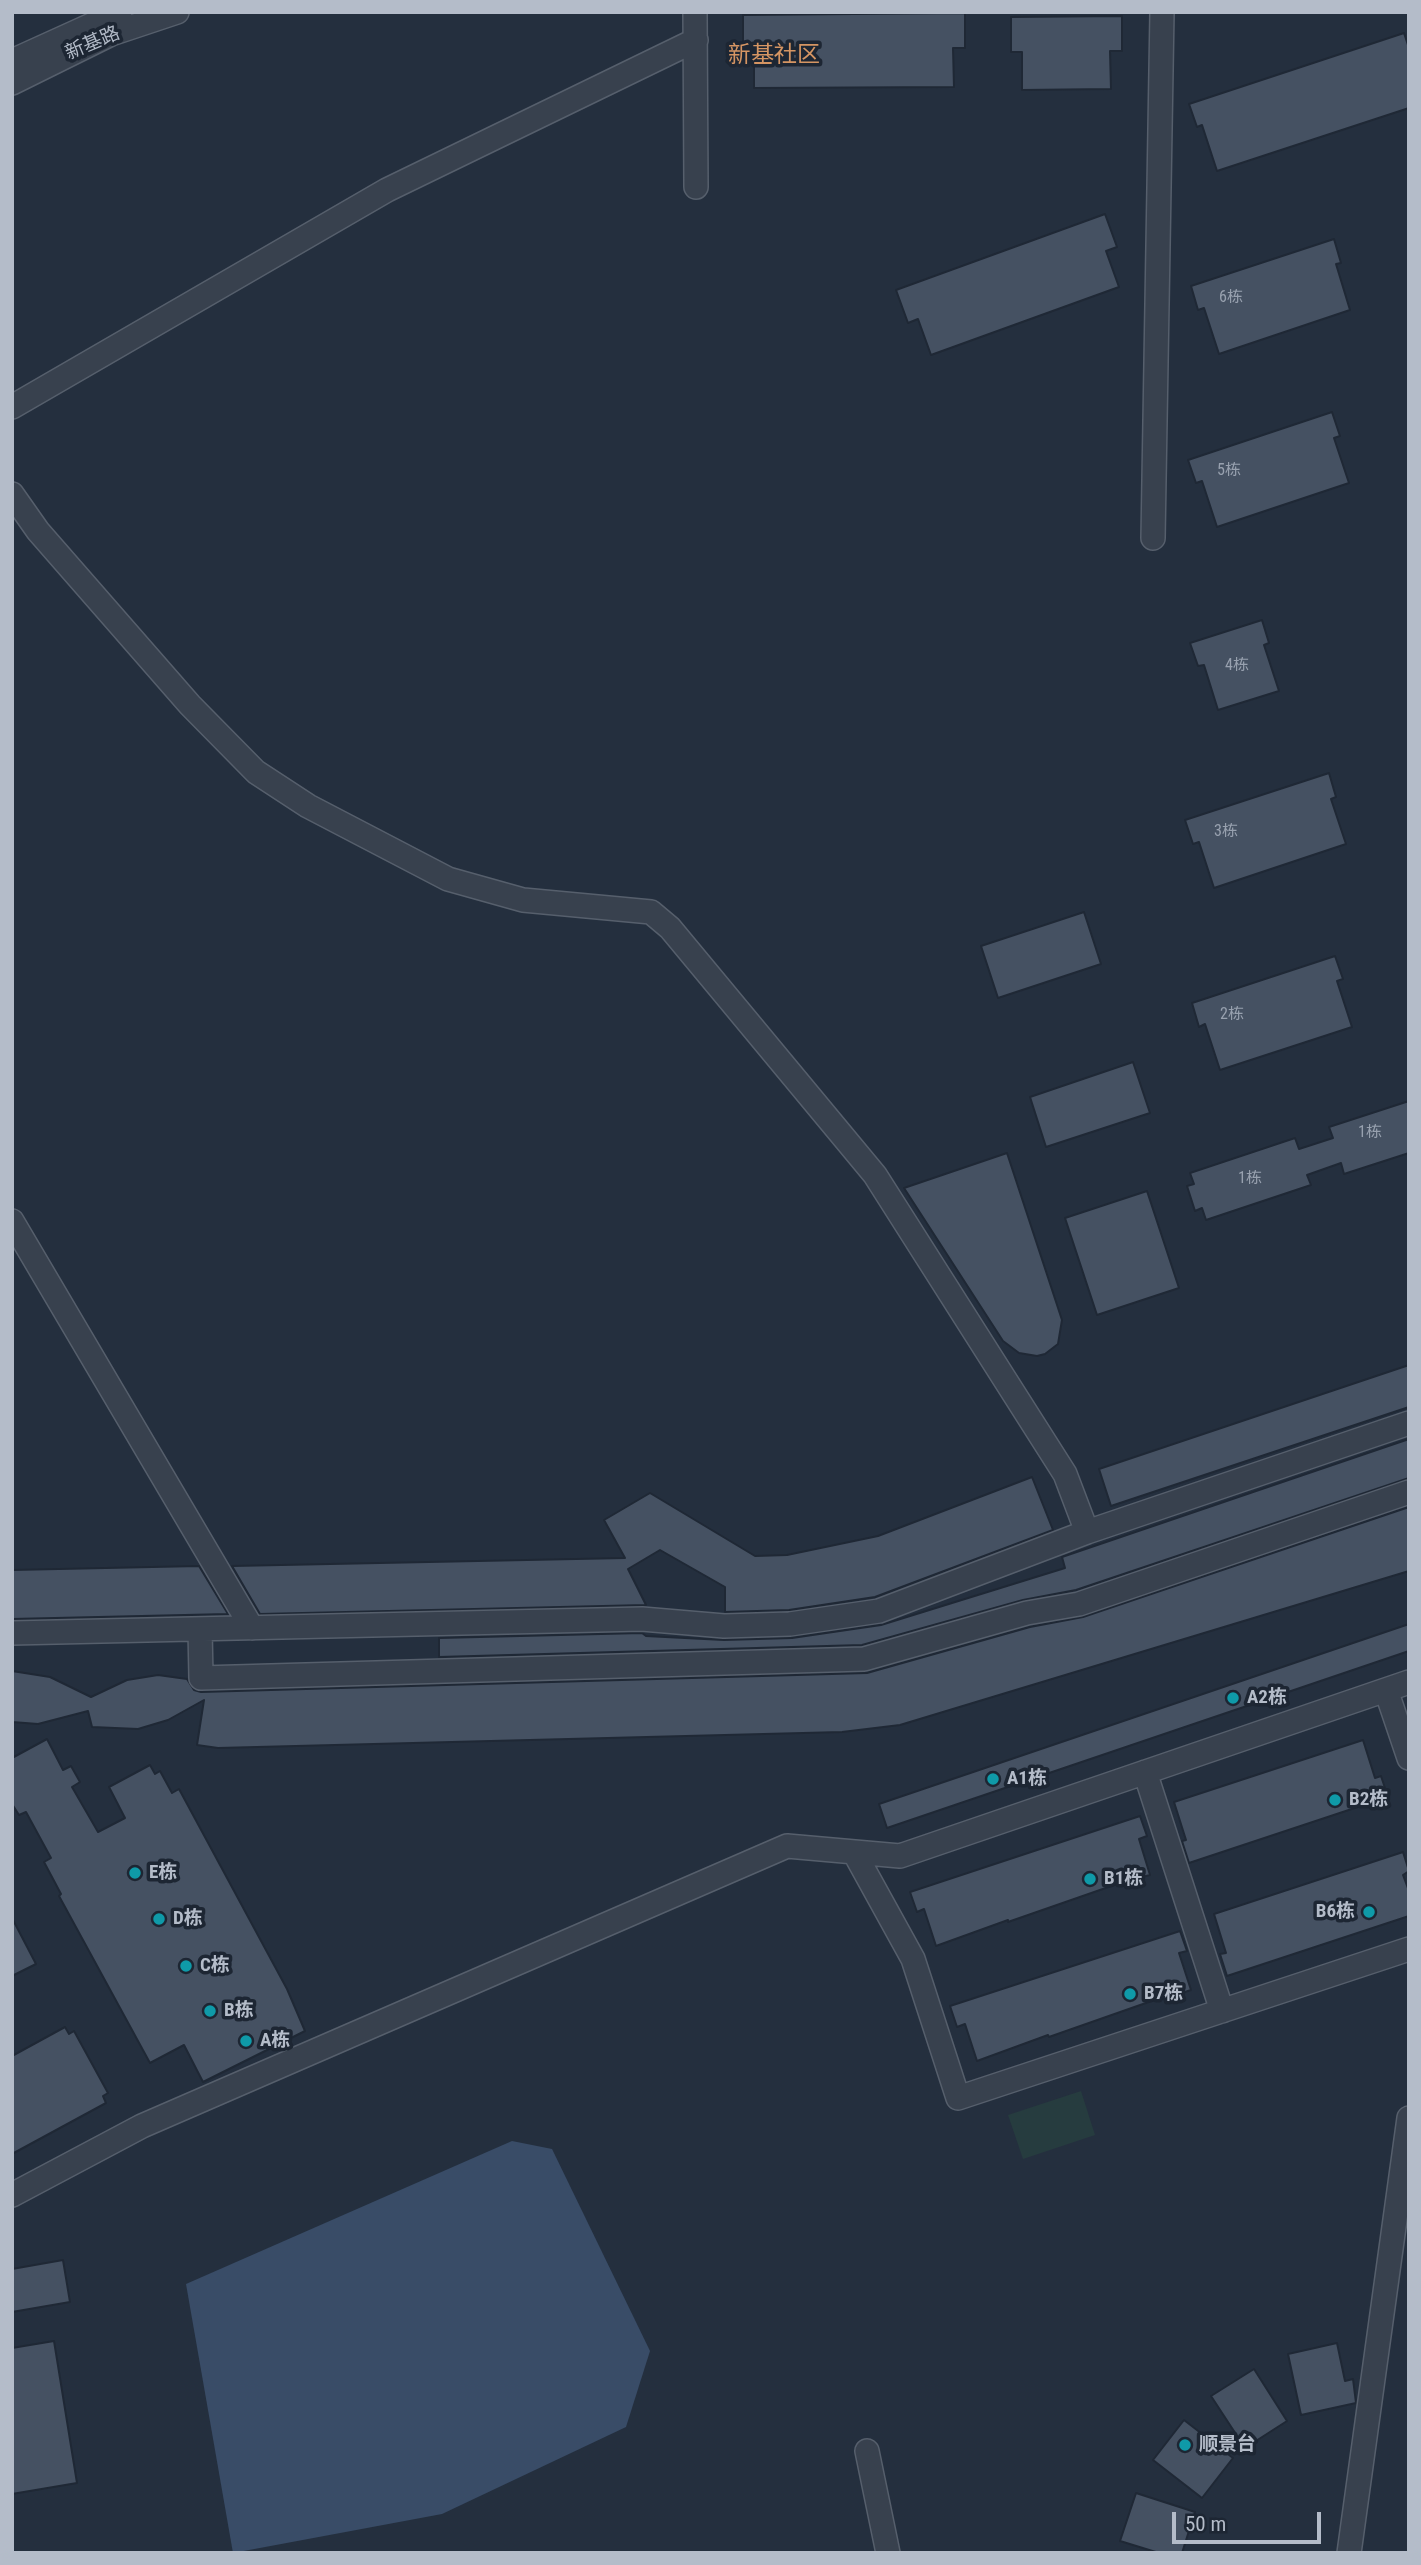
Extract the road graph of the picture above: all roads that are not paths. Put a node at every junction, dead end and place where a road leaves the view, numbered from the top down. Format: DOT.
graph roads {
  1 [pos="120,12"];
  2 [pos="177,12"];
  3 [pos="695,12"];
  4 [pos="1162,12"];
  5 [pos="695,40"];
  6 [pos="12,61"];
  7 [pos="12,83"];
  8 [pos="696,187"];
  9 [pos="15,400"];
  10 [pos="12,494"];
  11 [pos="1153,538"];
  12 [pos="12,1221"];
  13 [pos="1409,1423"];
  14 [pos="1409,1492"];
  15 [pos="1087,1532"];
  16 [pos="252,1628"];
  17 [pos="200,1629"];
  18 [pos="12,1633"];
  19 [pos="1409,1682"];
  20 [pos="1387,1690"];
  21 [pos="1409,1758"];
  22 [pos="1145,1772"];
  23 [pos="854,1852"];
  24 [pos="1409,1949"];
  25 [pos="1222,2011"];
  26 [pos="1409,2118"];
  27 [pos="12,2194"];
  28 [pos="867,2451"];
  29 [pos="888,2553"];
  30 [pos="1349,2553"];
  1 -- 6 [label="street, 新基路"];
  2 -- 7 [label="street, 新基路"];
  3 -- 5 [label="street"];
  4 -- 11 [label="street"];
  5 -- 8 [label="street"];
  5 -- 9 [label="street"];
  10 -- 15 [label="street"];
  12 -- 16 [label="street"];
  13 -- 15 [label="street"];
  14 -- 17 [label="street"];
  15 -- 16 [label="street"];
  16 -- 17 [label="street"];
  17 -- 18 [label="street"];
  19 -- 20 [label="street"];
  20 -- 21 [label="street"];
  20 -- 22 [label="street"];
  22 -- 23 [label="street"];
  22 -- 25 [label="street"];
  23 -- 25 [label="street"];
  23 -- 27 [label="street"];
  24 -- 25 [label="street"];
  26 -- 30 [label="street"];
  28 -- 29 [label="street"];
}
